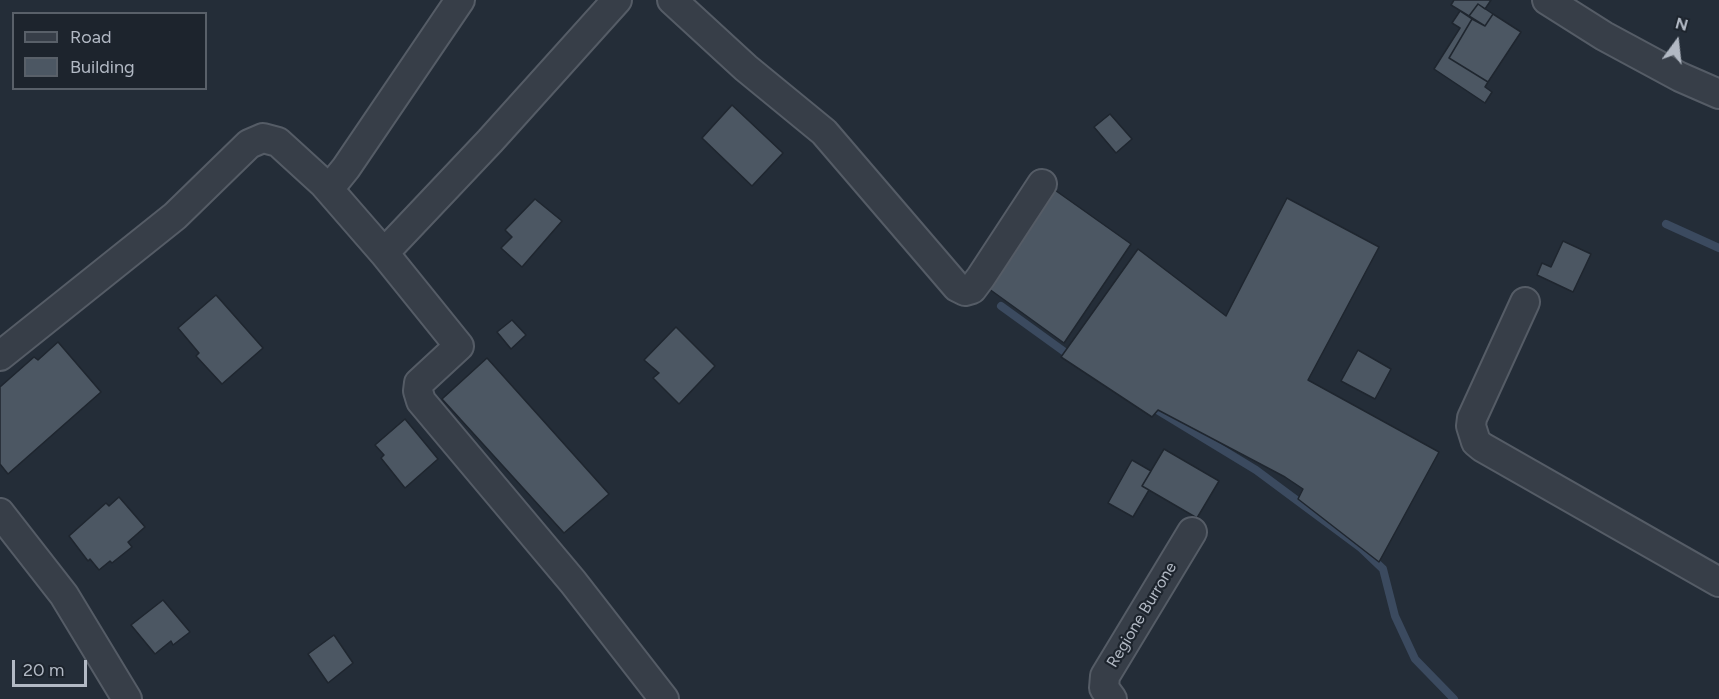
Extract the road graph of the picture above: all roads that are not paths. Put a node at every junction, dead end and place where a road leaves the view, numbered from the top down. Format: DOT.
graph roads {
  1 [pos="460,0"];
  2 [pos="617,0"];
  3 [pos="672,0"];
  4 [pos="1547,0"];
  5 [pos="1719,94"];
  6 [pos="1042,184"];
  7 [pos="329,189"];
  8 [pos="384,253"];
  9 [pos="1525,302"];
  10 [pos="0,356"];
  11 [pos="0,513"];
  12 [pos="1192,532"];
  13 [pos="1719,582"];
  14 [pos="127,699"];
  15 [pos="664,699"];
  16 [pos="1112,699"];
  1 -- 7 [label="street"];
  2 -- 8 [label="street"];
  3 -- 6 [label="street"];
  4 -- 5 [label="street"];
  7 -- 8 [label="street"];
  7 -- 10 [label="street"];
  8 -- 15 [label="street"];
  9 -- 13 [label="street"];
  11 -- 14 [label="street"];
  12 -- 16 [label="street, Regione Burrone"];
}
